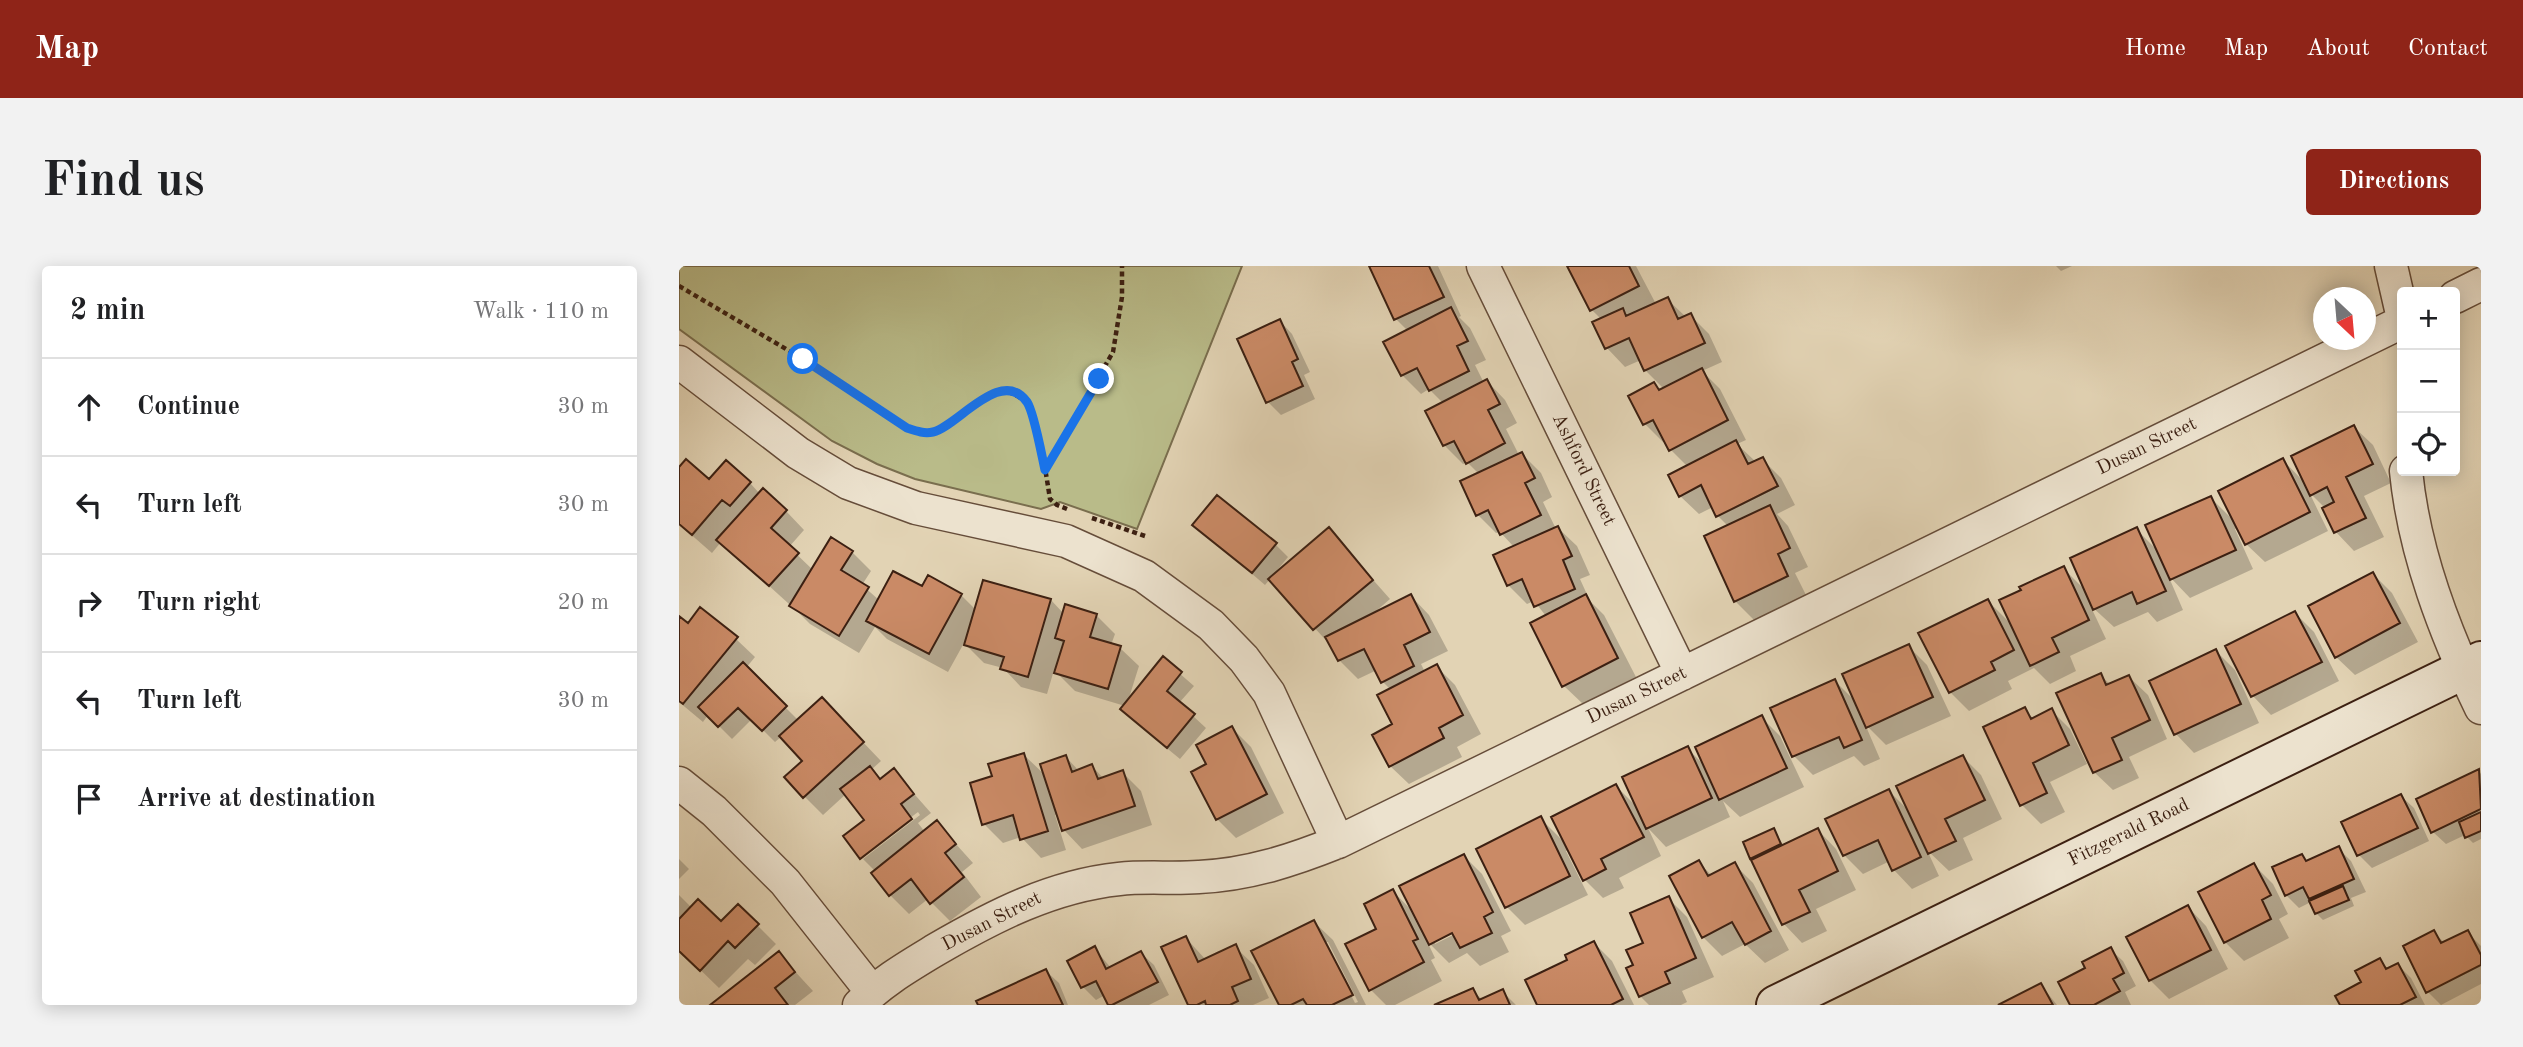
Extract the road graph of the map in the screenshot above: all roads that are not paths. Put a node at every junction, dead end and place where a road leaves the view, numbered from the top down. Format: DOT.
graph roads {
  1 [pos="1483,266"];
  2 [pos="2391,266"];
  3 [pos="2481,284"];
  4 [pos="2397,292"];
  5 [pos="2460,294"];
  6 [pos="2397,324"];
  7 [pos="679,362"];
  8 [pos="2406,476"];
  9 [pos="2472,665"];
  10 [pos="1682,674"];
  11 [pos="2481,708"];
  12 [pos="679,783"];
  13 [pos="1338,842"];
  14 [pos="865,998"];
  15 [pos="1776,1005"];
  1 -- 10 [label="street, Ashford Street"];
  2 -- 4 [label="street"];
  3 -- 5 [label="street"];
  6 -- 10 [label="street, Dusan Street"];
  7 -- 13 [label="street"];
  8 -- 9 [label="street"];
  9 -- 11 [label="street"];
  9 -- 15 [label="main road, Fitzgerald Road"];
  10 -- 13 [label="street, Dusan Street"];
  12 -- 14 [label="street"];
  13 -- 14 [label="street, Dusan Street"];
}
